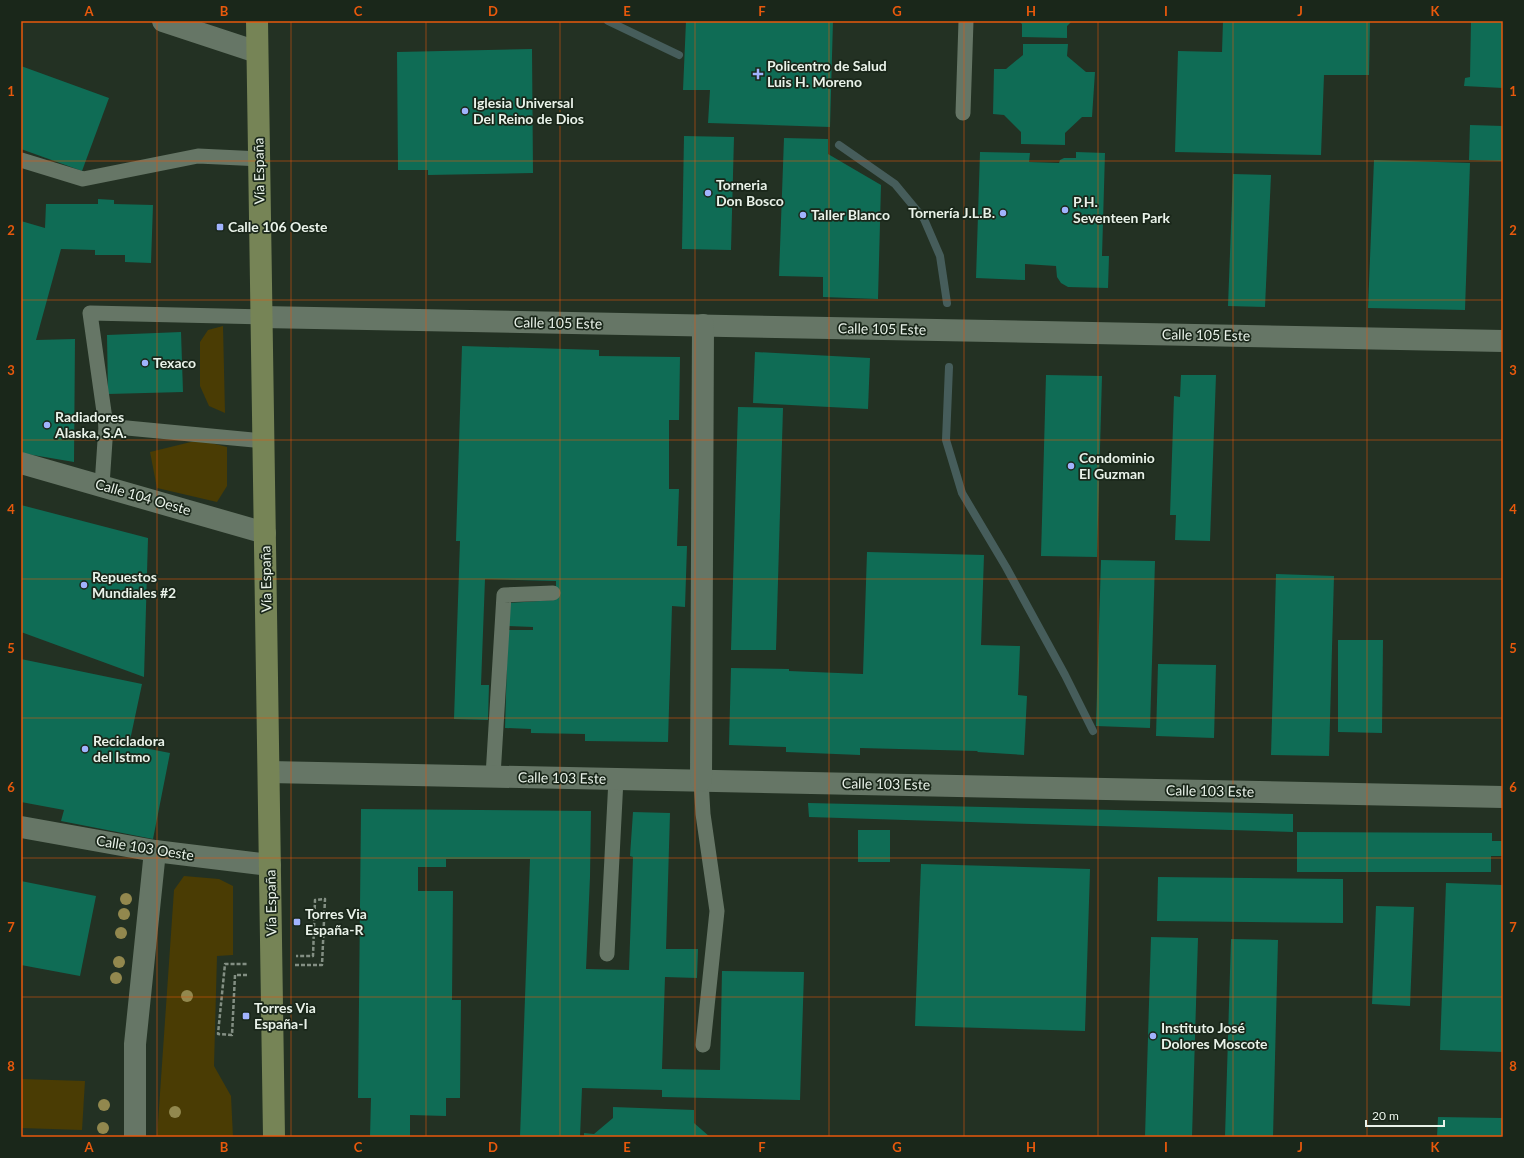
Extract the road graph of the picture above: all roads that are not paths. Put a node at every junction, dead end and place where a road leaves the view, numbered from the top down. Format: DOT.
graph roads {
  1 [pos="163,21"];
  2 [pos="257,21"];
  3 [pos="966,21"];
  4 [pos="257,52"];
  5 [pos="963,113"];
  6 [pos="259,159"];
  7 [pos="21,160"];
  8 [pos="262,317"];
  9 [pos="703,325"];
  10 [pos="1503,341"];
  11 [pos="106,426"];
  12 [pos="264,441"];
  13 [pos="21,463"];
  14 [pos="102,486"];
  15 [pos="265,532"];
  16 [pos="553,593"];
  17 [pos="269,772"];
  18 [pos="493,776"];
  19 [pos="616,779"];
  20 [pos="701,780"];
  21 [pos="1503,797"];
  22 [pos="21,827"];
  23 [pos="155,851"];
  24 [pos="270,865"];
  25 [pos="607,954"];
  26 [pos="703,1046"];
  27 [pos="135,1137"];
  28 [pos="274,1137"];
  1 -- 4 [label="street"];
  2 -- 4 [label="main road, Vía España"];
  3 -- 5 [label="lane"];
  4 -- 6 [label="main road, Vía España"];
  6 -- 7 [label="lane"];
  6 -- 8 [label="main road, Vía España"];
  8 -- 9 [label="street, Calle 105 Este"];
  8 -- 11 [label="lane"];
  8 -- 12 [label="main road, Vía España"];
  9 -- 10 [label="street, Calle 105 Este"];
  9 -- 20 [label="street"];
  11 -- 12 [label="lane"];
  11 -- 14 [label="lane"];
  12 -- 15 [label="main road, Vía España"];
  13 -- 14 [label="street, Calle 104 Oeste"];
  14 -- 15 [label="street, Calle 104 Oeste"];
  15 -- 17 [label="main road, Vía España"];
  16 -- 18 [label="lane"];
  17 -- 18 [label="street, Calle 103 Este"];
  17 -- 24 [label="main road, Vía España"];
  18 -- 19 [label="street, Calle 103 Este"];
  19 -- 20 [label="street, Calle 103 Este"];
  19 -- 25 [label="lane"];
  20 -- 21 [label="street, Calle 103 Este"];
  20 -- 26 [label="lane"];
  22 -- 23 [label="street, Calle 103 Oeste"];
  23 -- 24 [label="street, Calle 103 Oeste"];
  23 -- 27 [label="street"];
  24 -- 28 [label="main road, Vía España"];
}
